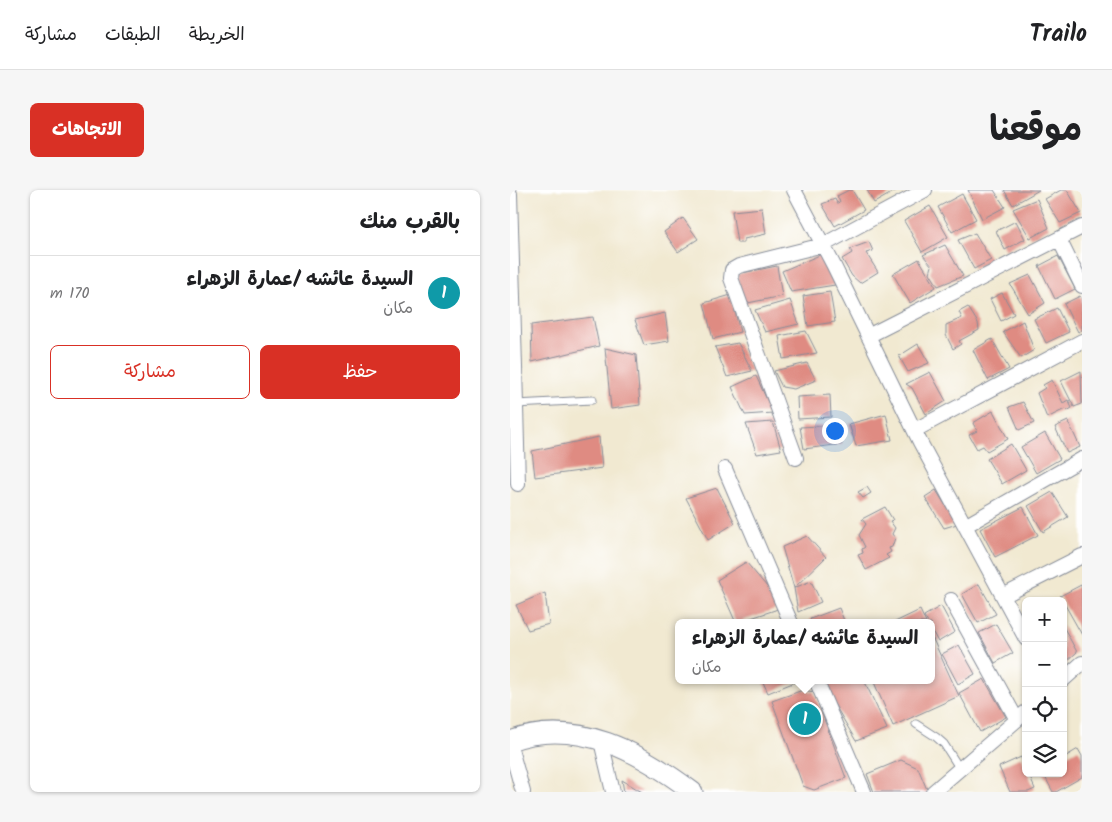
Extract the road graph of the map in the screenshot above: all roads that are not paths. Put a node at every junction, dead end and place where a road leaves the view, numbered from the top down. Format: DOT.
graph roads {
  1 [pos="794,190"];
  2 [pos="925,190"];
  3 [pos="510,194"];
  4 [pos="1082,227"];
  5 [pos="1059,239"];
  6 [pos="823,245"];
  7 [pos="1082,286"];
  8 [pos="868,336"];
  9 [pos="1082,341"];
  10 [pos="512,367"];
  11 [pos="592,400"];
  12 [pos="516,404"];
  13 [pos="915,430"];
  14 [pos="796,458"];
  15 [pos="1082,459"];
  16 [pos="725,469"];
  17 [pos="518,484"];
  18 [pos="965,526"];
  19 [pos="1082,556"];
  20 [pos="1003,596"];
  21 [pos="951,600"];
  22 [pos="789,619"];
  23 [pos="1022,632"];
  24 [pos="1082,663"];
  25 [pos="1067,676"];
  26 [pos="818,684"];
  27 [pos="1021,716"];
  28 [pos="916,724"];
  29 [pos="510,741"];
  30 [pos="601,741"];
  31 [pos="510,746"];
  32 [pos="960,769"];
  33 [pos="524,792"];
  34 [pos="614,792"];
  35 [pos="693,792"];
  36 [pos="864,792"];
  37 [pos="933,792"];
  1 -- 6 [label="street"];
  2 -- 6 [label="street"];
  3 -- 10 [label="street"];
  4 -- 5 [label="street"];
  5 -- 7 [label="street"];
  5 -- 8 [label="street"];
  6 -- 8 [label="street"];
  6 -- 14 [label="street"];
  8 -- 13 [label="street"];
  9 -- 13 [label="street"];
  10 -- 12 [label="street"];
  11 -- 12 [label="lane"];
  12 -- 17 [label="street"];
  13 -- 18 [label="street"];
  15 -- 18 [label="street"];
  16 -- 22 [label="street"];
  18 -- 20 [label="street"];
  19 -- 20 [label="street"];
  20 -- 23 [label="street"];
  21 -- 27 [label="street"];
  24 -- 25 [label="street"];
  26 -- 36 [label="street"];
  27 -- 32 [label="street"];
  28 -- 32 [label="lane"];
  29 -- 30 [label="main road"];
  30 -- 34 [label="street"];
  30 -- 35 [label="main road"];
  31 -- 33 [label="street"];
  32 -- 37 [label="street"];
}
